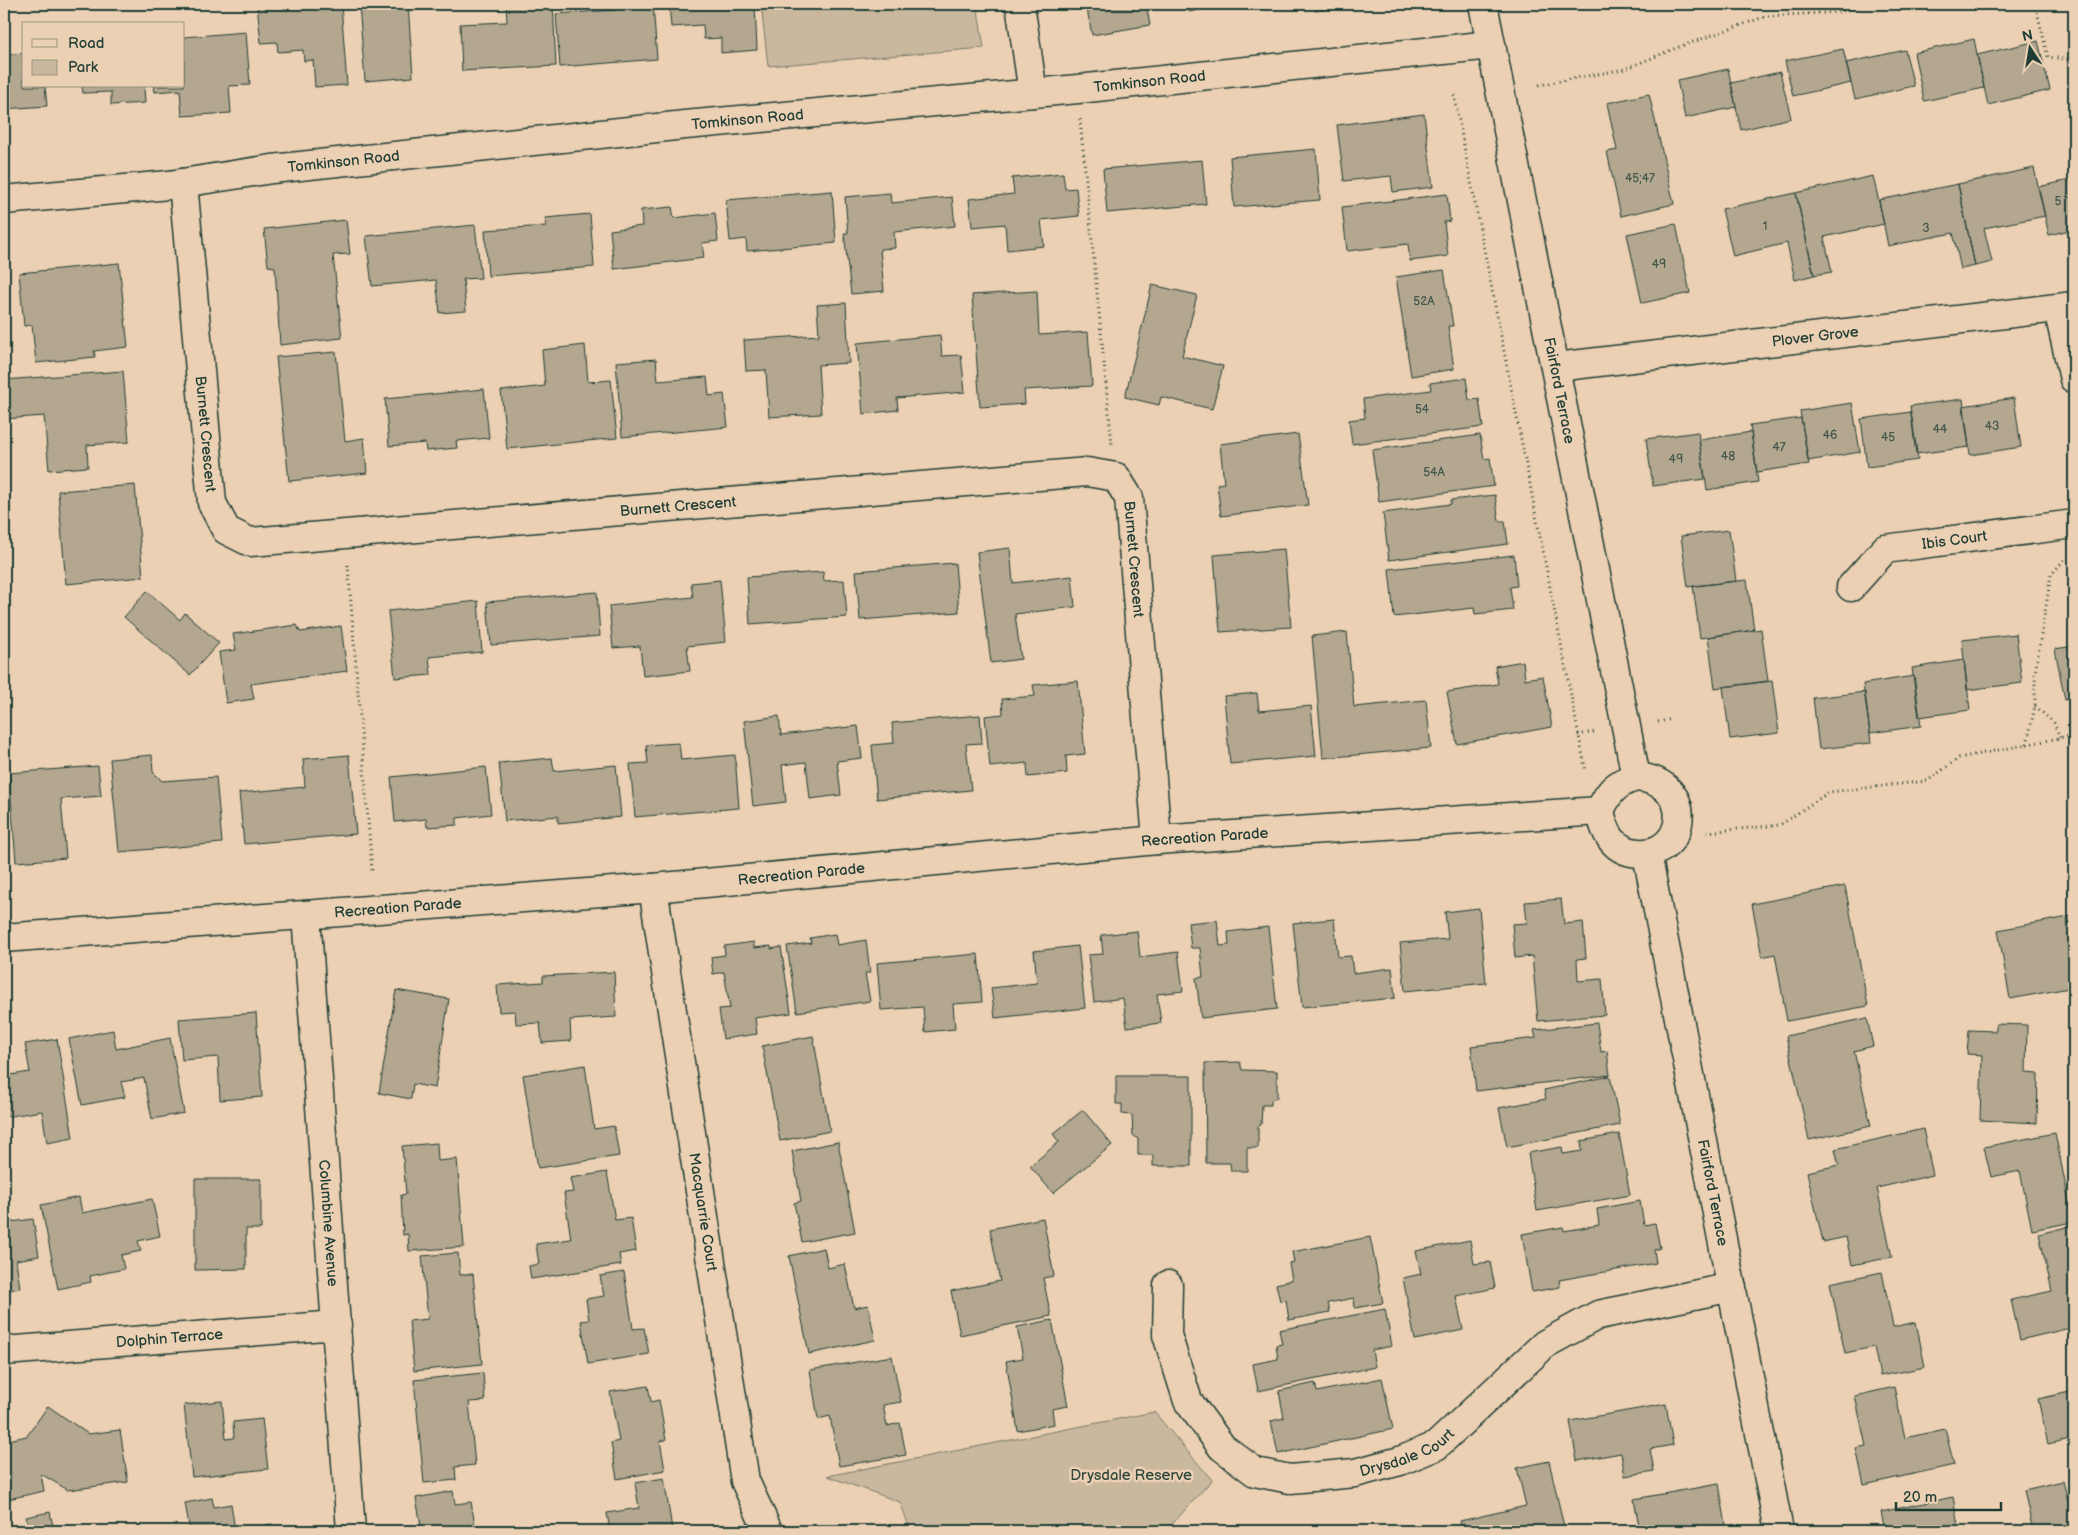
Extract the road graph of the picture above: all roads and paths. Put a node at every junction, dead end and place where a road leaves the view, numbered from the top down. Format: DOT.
graph roads {
  1 [pos="1020,4"];
  2 [pos="1483,4"];
  3 [pos="1538,4"];
  4 [pos="1865,4"];
  5 [pos="2031,4"];
  6 [pos="1523,7"];
  7 [pos="1491,45"];
  8 [pos="2074,60"];
  9 [pos="1539,85"];
  10 [pos="1078,89"];
  11 [pos="1033,93"];
  12 [pos="1454,95"];
  13 [pos="183,183"];
  14 [pos="4,200"];
  15 [pos="2066,308"];
  16 [pos="1556,367"];
  17 [pos="2074,379"];
  18 [pos="1116,477"];
  19 [pos="2072,524"];
  20 [pos="346,535"];
  21 [pos="1851,587"];
  22 [pos="2035,706"];
  23 [pos="2074,735"];
  24 [pos="2060,738"];
  25 [pos="2027,744"];
  26 [pos="1636,777"];
  27 [pos="1587,778"];
  28 [pos="1600,811"];
  29 [pos="1707,832"];
  30 [pos="1157,840"];
  31 [pos="1647,854"];
  32 [pos="372,871"];
  33 [pos="653,888"];
  34 [pos="306,915"];
  35 [pos="4,938"];
  36 [pos="1168,1285"];
  37 [pos="1732,1287"];
  38 [pos="337,1325"];
  39 [pos="4,1351"];
  40 [pos="351,1531"];
  41 [pos="768,1531"];
  42 [pos="1779,1531"];
  1 -- 11 [label="street"];
  2 -- 7 [label="street, Fairford Terrace"];
  3 -- 6 [label="path"];
  4 -- 9 [label="path"];
  5 -- 8 [label="path"];
  7 -- 10 [label="street, Tomkinson Road"];
  7 -- 16 [label="street, Fairford Terrace"];
  10 -- 11 [label="street, Tomkinson Road"];
  10 -- 18 [label="path"];
  11 -- 13 [label="street, Tomkinson Road"];
  12 -- 27 [label="path"];
  13 -- 14 [label="street, Tomkinson Road"];
  13 -- 20 [label="street, Burnett Crescent"];
  15 -- 16 [label="street, Plover Grove"];
  15 -- 17 [label="street"];
  16 -- 26 [label="street, Fairford Terrace"];
  18 -- 20 [label="street, Burnett Crescent"];
  18 -- 30 [label="street, Burnett Crescent"];
  19 -- 21 [label="street, Ibis Court"];
  19 -- 22 [label="path"];
  20 -- 32 [label="path"];
  22 -- 24 [label="path"];
  22 -- 25 [label="path"];
  23 -- 24 [label="path"];
  24 -- 25 [label="path"];
  25 -- 29 [label="path"];
  26 -- 28 [label="street"];
  26 -- 31 [label="street"];
  28 -- 30 [label="street, Recreation Parade"];
  28 -- 31 [label="street"];
  30 -- 33 [label="street, Recreation Parade"];
  31 -- 37 [label="street, Fairford Terrace"];
  33 -- 34 [label="street, Recreation Parade"];
  33 -- 41 [label="street, Macquarrie Court"];
  34 -- 35 [label="street, Recreation Parade"];
  34 -- 38 [label="street, Columbine Avenue"];
  36 -- 37 [label="street, Drysdale Court"];
  37 -- 42 [label="street, Fairford Terrace"];
  38 -- 39 [label="street, Dolphin Terrace"];
  38 -- 40 [label="street, Columbine Avenue"];
}
